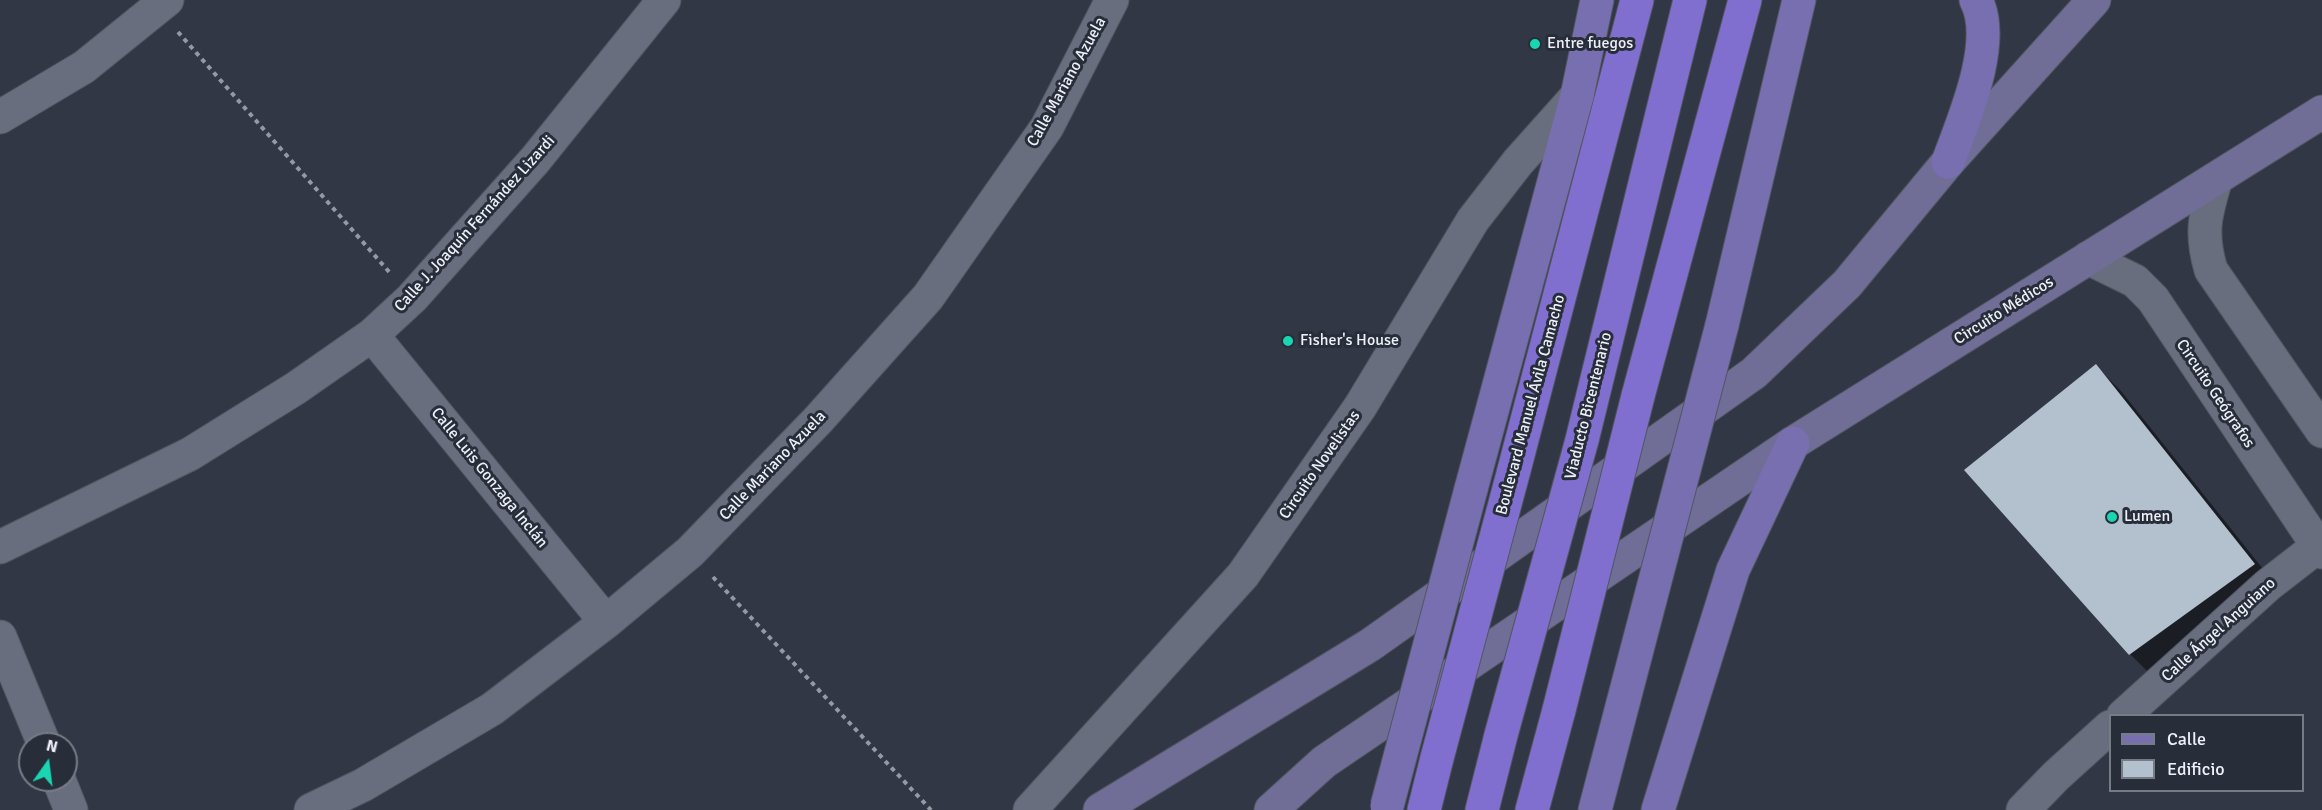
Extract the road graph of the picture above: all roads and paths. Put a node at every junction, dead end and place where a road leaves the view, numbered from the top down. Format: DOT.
graph roads {
  1 [pos="664,0"];
  2 [pos="1112,0"];
  3 [pos="1597,0"];
  4 [pos="1637,0"];
  5 [pos="1690,0"];
  6 [pos="1745,0"];
  7 [pos="1976,0"];
  8 [pos="2094,0"];
  9 [pos="162,4"];
  10 [pos="1800,4"];
  11 [pos="1578,96"];
  12 [pos="2322,112"];
  13 [pos="0,117"];
  14 [pos="1948,162"];
  15 [pos="2216,179"];
  16 [pos="2088,258"];
  17 [pos="412,298"];
  18 [pos="372,335"];
  19 [pos="2322,431"];
  20 [pos="1793,443"];
  21 [pos="0,547"];
  22 [pos="2320,547"];
  23 [pos="690,552"];
  24 [pos="606,622"];
  25 [pos="0,637"];
  26 [pos="2125,714"];
  27 [pos="2109,728"];
  28 [pos="39,732"];
  29 [pos="64,792"];
  30 [pos="2030,807"];
  31 [pos="1386,808"];
  32 [pos="71,810"];
  33 [pos="311,810"];
  34 [pos="931,810"];
  35 [pos="1030,810"];
  36 [pos="1100,810"];
  37 [pos="1271,810"];
  38 [pos="1424,810"];
  39 [pos="1482,810"];
  40 [pos="1532,810"];
  41 [pos="1595,810"];
  42 [pos="1658,810"];
  1 -- 17 [label="street, Calle J. Joaquín Fernández Lizardi"];
  2 -- 23 [label="street, Calle Mariano Azuela"];
  3 -- 11 [label="main road"];
  4 -- 38 [label="highway, Boulevard Manuel Ávila Camacho, bridge"];
  5 -- 39 [label="highway, Viaducto Bicentenario, bridge"];
  6 -- 40 [label="highway, bridge"];
  7 -- 14 [label="main road"];
  8 -- 14 [label="main road"];
  9 -- 13 [label="street"];
  9 -- 17 [label="path"];
  10 -- 41 [label="main road, bridge"];
  11 -- 31 [label="main road, bridge"];
  11 -- 35 [label="street, Circuito Novelistas"];
  12 -- 15 [label="main road, Circuito Médicos"];
  14 -- 36 [label="main road"];
  15 -- 16 [label="main road, Circuito Médicos"];
  15 -- 19 [label="street"];
  16 -- 20 [label="main road, Circuito Médicos"];
  16 -- 22 [label="street, Circuito Geógrafos"];
  17 -- 18 [label="street, Calle J. Joaquín Fernández Lizardi"];
  18 -- 21 [label="street, Calle J. Joaquín Fernández Lizardi"];
  18 -- 24 [label="street, Calle Luis Gonzaga Inclán"];
  20 -- 37 [label="main road, Circuito Médicos"];
  20 -- 42 [label="main road"];
  22 -- 26 [label="street, Calle Ángel Anguiano"];
  23 -- 24 [label="street, Calle Mariano Azuela"];
  23 -- 34 [label="path"];
  24 -- 33 [label="street, Calle Mariano Azuela"];
  25 -- 28 [label="street"];
  27 -- 30 [label="street"];
  29 -- 32 [label="street"];
}
